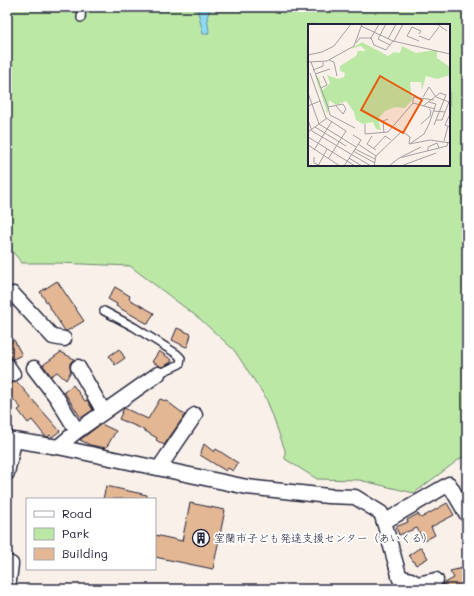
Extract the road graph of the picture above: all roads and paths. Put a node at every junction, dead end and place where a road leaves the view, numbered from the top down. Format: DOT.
graph roads {
  1 [pos="82,7"];
  2 [pos="81,18"];
  3 [pos="7,298"];
  4 [pos="104,311"];
  5 [pos="64,339"];
  6 [pos="78,367"];
  7 [pos="34,368"];
  8 [pos="158,374"];
  9 [pos="104,412"];
  10 [pos="195,415"];
  11 [pos="77,431"];
  12 [pos="10,440"];
  13 [pos="58,447"];
  14 [pos="159,468"];
  15 [pos="7,473"];
  16 [pos="467,516"];
  17 [pos="384,522"];
  18 [pos="7,562"];
  19 [pos="436,580"];
  20 [pos="401,583"];
  21 [pos="8,589"];
  1 -- 2 [label="lane"];
  3 -- 5 [label="street"];
  4 -- 8 [label="lane"];
  6 -- 9 [label="street"];
  7 -- 11 [label="street"];
  8 -- 9 [label="street"];
  9 -- 11 [label="street"];
  10 -- 14 [label="street"];
  11 -- 13 [label="street"];
  12 -- 13 [label="street"];
  12 -- 15 [label="street"];
  13 -- 14 [label="street"];
  14 -- 17 [label="street"];
  16 -- 17 [label="street"];
  17 -- 20 [label="street"];
  18 -- 21 [label="street"];
  19 -- 20 [label="street"];
}
